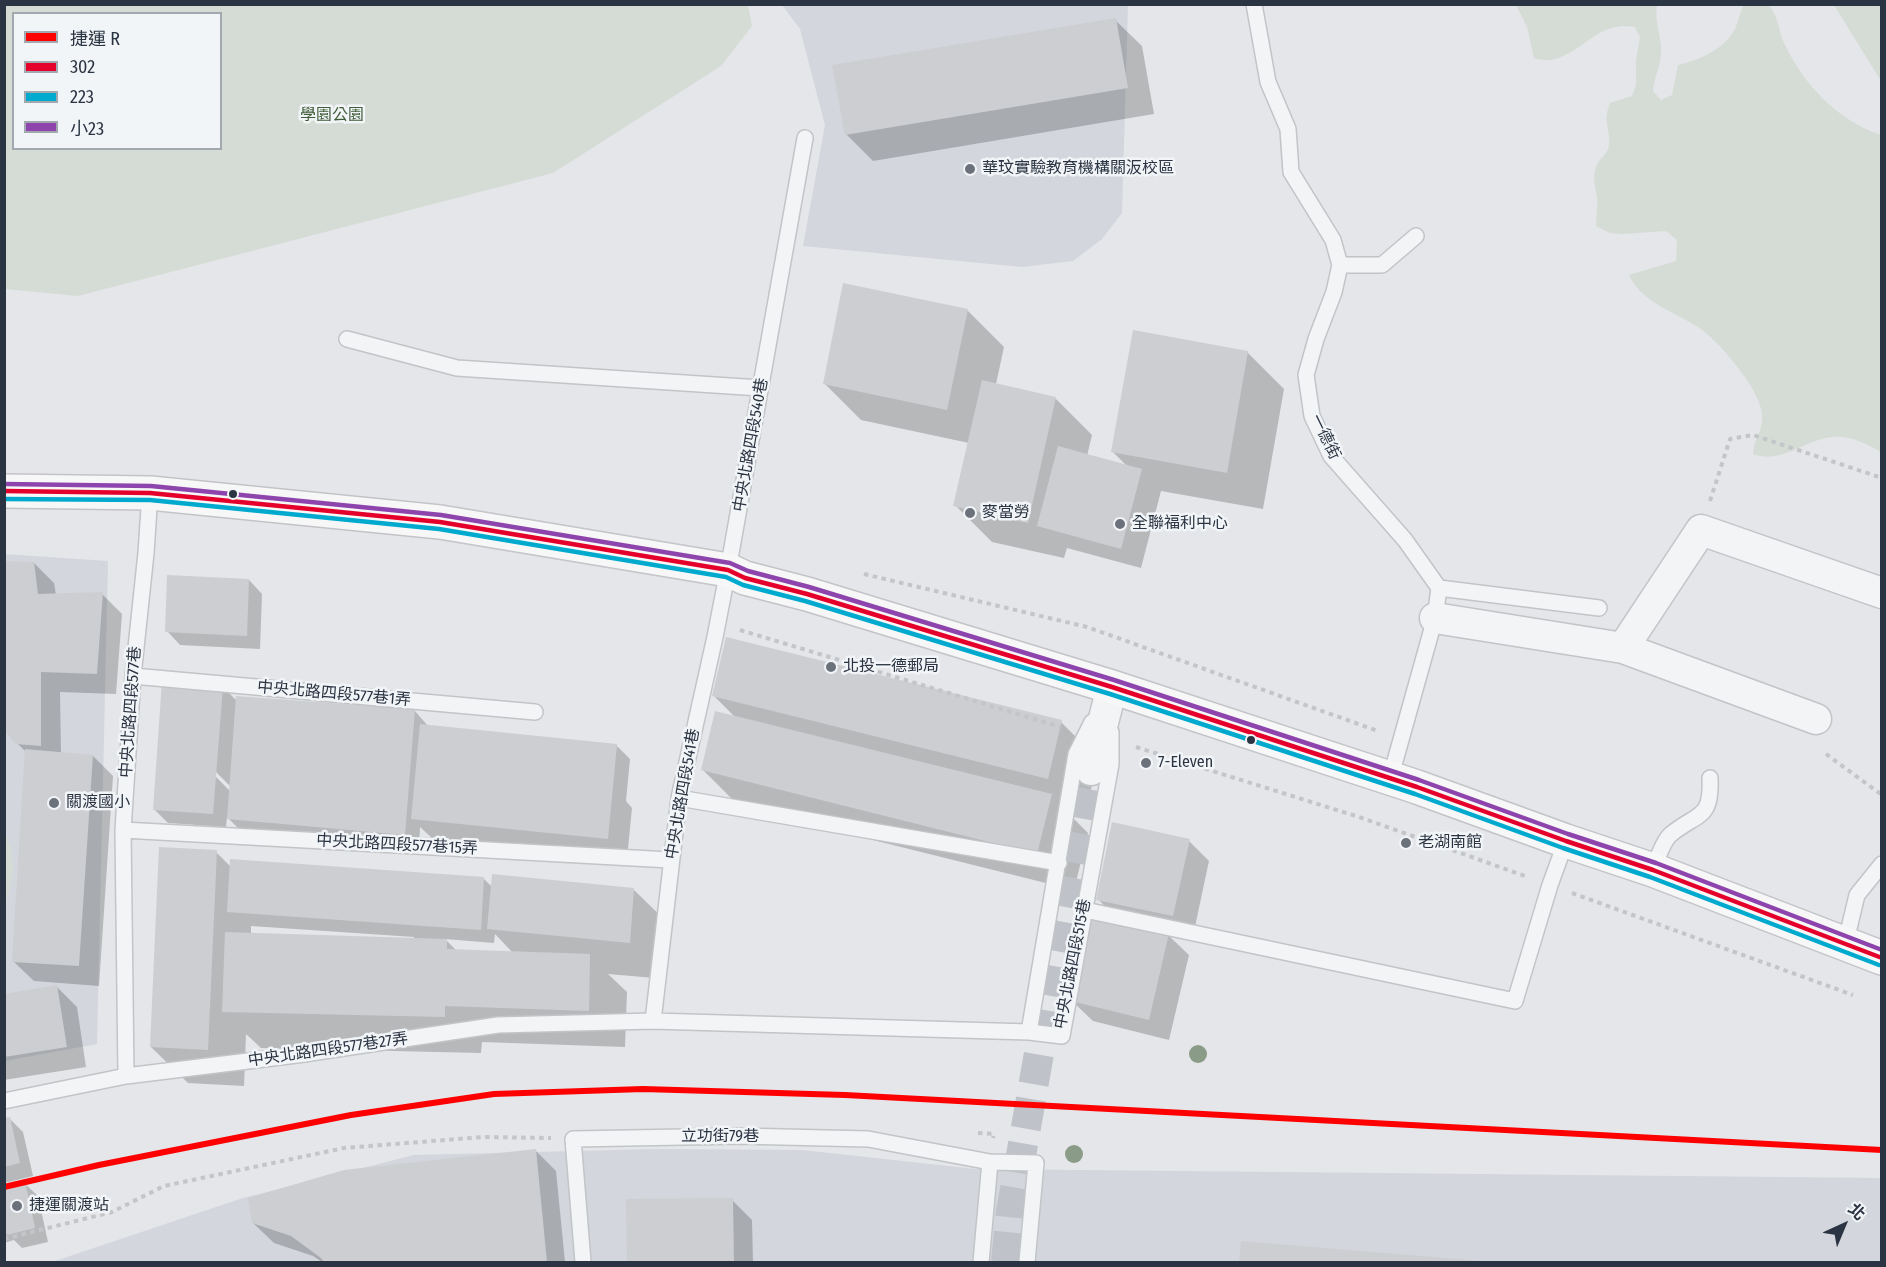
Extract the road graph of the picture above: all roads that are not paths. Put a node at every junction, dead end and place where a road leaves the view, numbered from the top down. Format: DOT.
graph roads {
  1 [pos="1254,4"];
  2 [pos="805,138"];
  3 [pos="1416,236"];
  4 [pos="1340,265"];
  5 [pos="347,339"];
  6 [pos="760,388"];
  7 [pos="4,491"];
  8 [pos="150,494"];
  9 [pos="728,570"];
  10 [pos="1439,588"];
  11 [pos="1881,592"];
  12 [pos="1599,608"];
  13 [pos="1435,618"];
  14 [pos="1623,648"];
  15 [pos="133,676"];
  16 [pos="1112,687"];
  17 [pos="535,712"];
  18 [pos="1816,719"];
  19 [pos="1091,771"];
  20 [pos="1710,778"];
  21 [pos="1390,779"];
  22 [pos="679,798"];
  23 [pos="123,830"];
  24 [pos="1566,841"];
  25 [pos="670,860"];
  26 [pos="1059,863"];
  27 [pos="1881,864"];
  28 [pos="1653,870"];
  29 [pos="1085,910"];
  30 [pos="1845,945"];
  31 [pos="1881,958"];
  32 [pos="653,1021"];
  33 [pos="1029,1032"];
  34 [pos="126,1076"];
  35 [pos="4,1101"];
  36 [pos="990,1162"];
  37 [pos="583,1263"];
  38 [pos="981,1263"];
  39 [pos="1027,1263"];
  1 -- 4 [label="lane"];
  2 -- 6 [label="lane, 中央北路四段540巷"];
  3 -- 4 [label="lane"];
  4 -- 10 [label="lane, 一德街"];
  5 -- 6 [label="lane"];
  6 -- 9 [label="lane, 中央北路四段540巷"];
  7 -- 8 [label="street"];
  8 -- 9 [label="street"];
  8 -- 15 [label="lane, 中央北路四段577巷"];
  9 -- 16 [label="street"];
  9 -- 22 [label="lane, 中央北路四段541巷"];
  10 -- 12 [label="lane"];
  10 -- 13 [label="lane"];
  11 -- 14 [label="street"];
  13 -- 14 [label="street"];
  13 -- 21 [label="lane"];
  14 -- 18 [label="street"];
  15 -- 17 [label="lane, 中央北路四段577巷1弄"];
  15 -- 23 [label="lane, 中央北路四段577巷"];
  16 -- 19 [label="street"];
  16 -- 21 [label="street"];
  16 -- 26 [label="lane, 中央北路四段515巷"];
  16 -- 29 [label="lane, 中央北路四段515巷"];
  20 -- 28 [label="lane"];
  21 -- 24 [label="street"];
  22 -- 25 [label="lane, 中央北路四段541巷"];
  22 -- 26 [label="lane"];
  23 -- 25 [label="lane, 中央北路四段577巷15弄"];
  23 -- 34 [label="lane, 中央北路四段577巷"];
  24 -- 28 [label="street"];
  24 -- 29 [label="lane"];
  25 -- 32 [label="lane, 中央北路四段541巷"];
  26 -- 33 [label="lane, 中央北路四段515巷"];
  27 -- 30 [label="lane"];
  28 -- 30 [label="street"];
  29 -- 33 [label="lane, 中央北路四段515巷"];
  30 -- 31 [label="street"];
  32 -- 33 [label="lane, 中央北路四段577巷27弄"];
  32 -- 34 [label="lane, 中央北路四段577巷27弄"];
  34 -- 35 [label="lane, 中央北路四段577巷27弄"];
  36 -- 37 [label="lane, 立功街79巷"];
  36 -- 38 [label="lane"];
  36 -- 39 [label="lane, 立功街79巷"];
}
